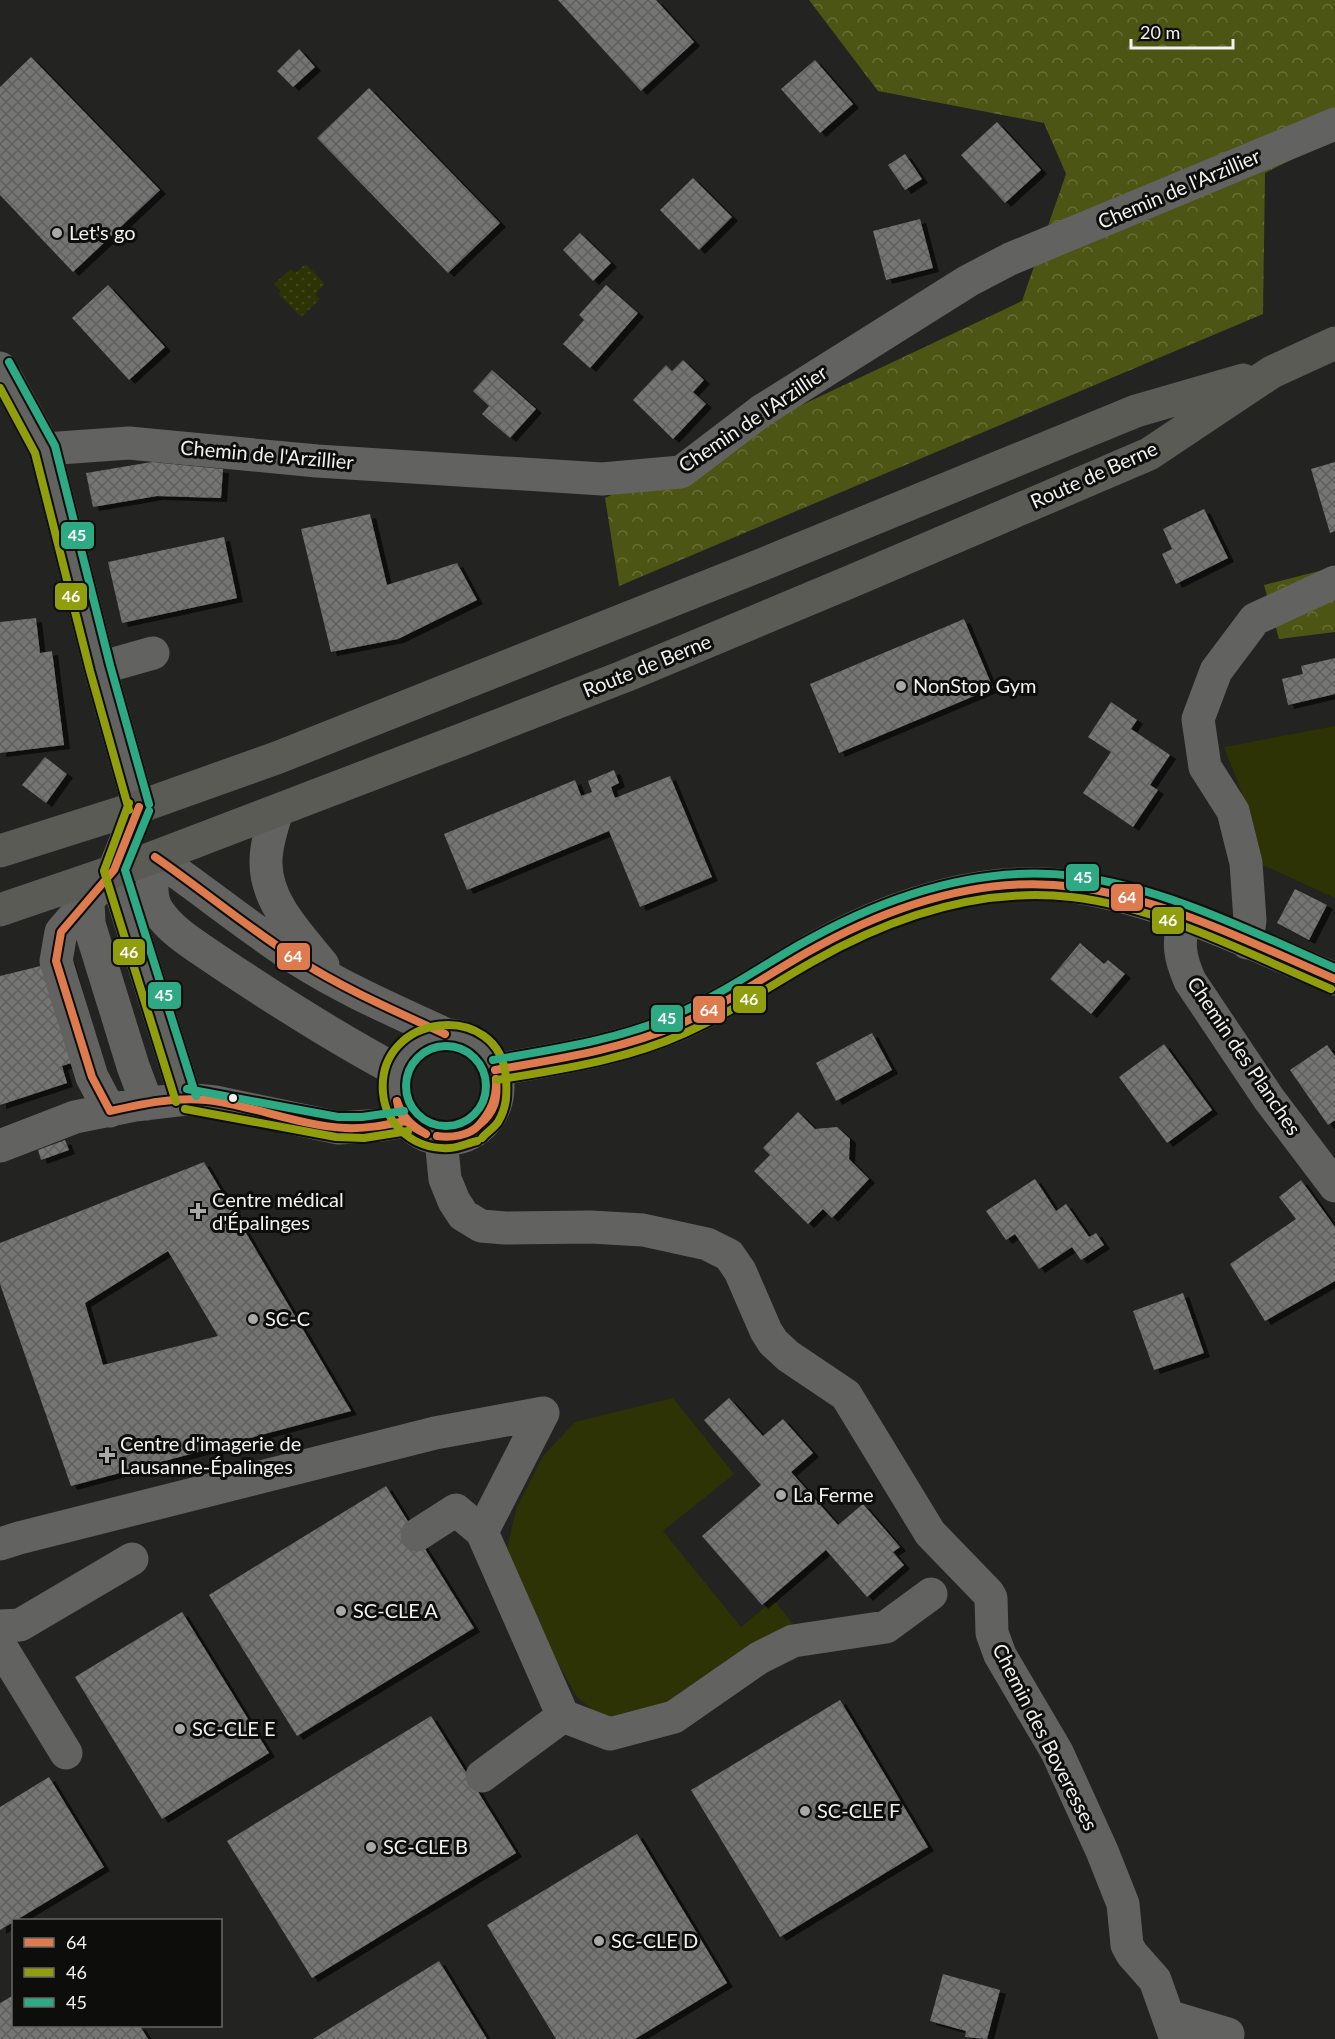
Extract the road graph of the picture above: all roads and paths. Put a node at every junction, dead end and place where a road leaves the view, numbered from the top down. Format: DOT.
graph roads {
  1 [pos="1335,124"];
  2 [pos="1335,343"];
  3 [pos="0,368"];
  4 [pos="1272,372"];
  5 [pos="45,448"];
  6 [pos="1335,582"];
  7 [pos="153,652"];
  8 [pos="100,668"];
  9 [pos="139,807"];
  10 [pos="277,811"];
  11 [pos="0,851"];
  12 [pos="155,857"];
  13 [pos="114,870"];
  14 [pos="87,901"];
  15 [pos="0,910"];
  16 [pos="1184,917"];
  17 [pos="1247,943"];
  18 [pos="1335,979"];
  19 [pos="335,981"];
  20 [pos="445,1034"];
  21 [pos="396,1070"];
  22 [pos="495,1070"];
  23 [pos="186,1099"];
  24 [pos="147,1104"];
  25 [pos="110,1111"];
  26 [pos="406,1121"];
  27 [pos="441,1139"];
  28 [pos="0,1146"];
  29 [pos="1335,1186"];
  30 [pos="482,1532"];
  31 [pos="417,1535"];
  32 [pos="0,1544"];
  33 [pos="132,1559"];
  34 [pos="931,1594"];
  35 [pos="0,1626"];
  36 [pos="0,1645"];
  37 [pos="563,1716"];
  38 [pos="66,1753"];
  39 [pos="482,1776"];
  40 [pos="1172,2028"];
  41 [pos="1228,2034"];
  1 -- 5 [label="street, Chemin de l'Arzillier"];
  2 -- 4 [label="main road, Route de Berne"];
  3 -- 5 [label="street"];
  4 -- 9 [label="main road, Route de Berne"];
  4 -- 10 [label="main road, Route de Berne"];
  5 -- 8 [label="street"];
  6 -- 17 [label="street"];
  7 -- 8 [label="street"];
  8 -- 9 [label="street"];
  9 -- 11 [label="main road, Route de Berne"];
  9 -- 12 [label="main road"];
  9 -- 13 [label="street"];
  10 -- 12 [label="main road, Route de Berne"];
  10 -- 19 [label="street"];
  12 -- 13 [label="main road, Route de Berne"];
  12 -- 19 [label="street"];
  12 -- 21 [label="street"];
  13 -- 14 [label="street"];
  13 -- 15 [label="main road, Route de Berne"];
  13 -- 23 [label="street"];
  14 -- 24 [label="street"];
  14 -- 25 [label="street"];
  16 -- 17 [label="street"];
  16 -- 22 [label="street"];
  16 -- 29 [label="street, Chemin des Planches"];
  17 -- 18 [label="street"];
  19 -- 20 [label="street"];
  20 -- 21 [label="street"];
  20 -- 22 [label="street"];
  21 -- 26 [label="street"];
  22 -- 27 [label="street"];
  23 -- 24 [label="street"];
  23 -- 26 [label="street"];
  24 -- 25 [label="street"];
  25 -- 28 [label="street"];
  26 -- 27 [label="street"];
  27 -- 40 [label="street, Chemin des Boveresses"];
  30 -- 31 [label="street"];
  30 -- 32 [label="street"];
  30 -- 37 [label="street"];
  33 -- 35 [label="street"];
  34 -- 37 [label="street"];
  36 -- 38 [label="street"];
  37 -- 39 [label="street"];
  40 -- 41 [label="street"];
}
